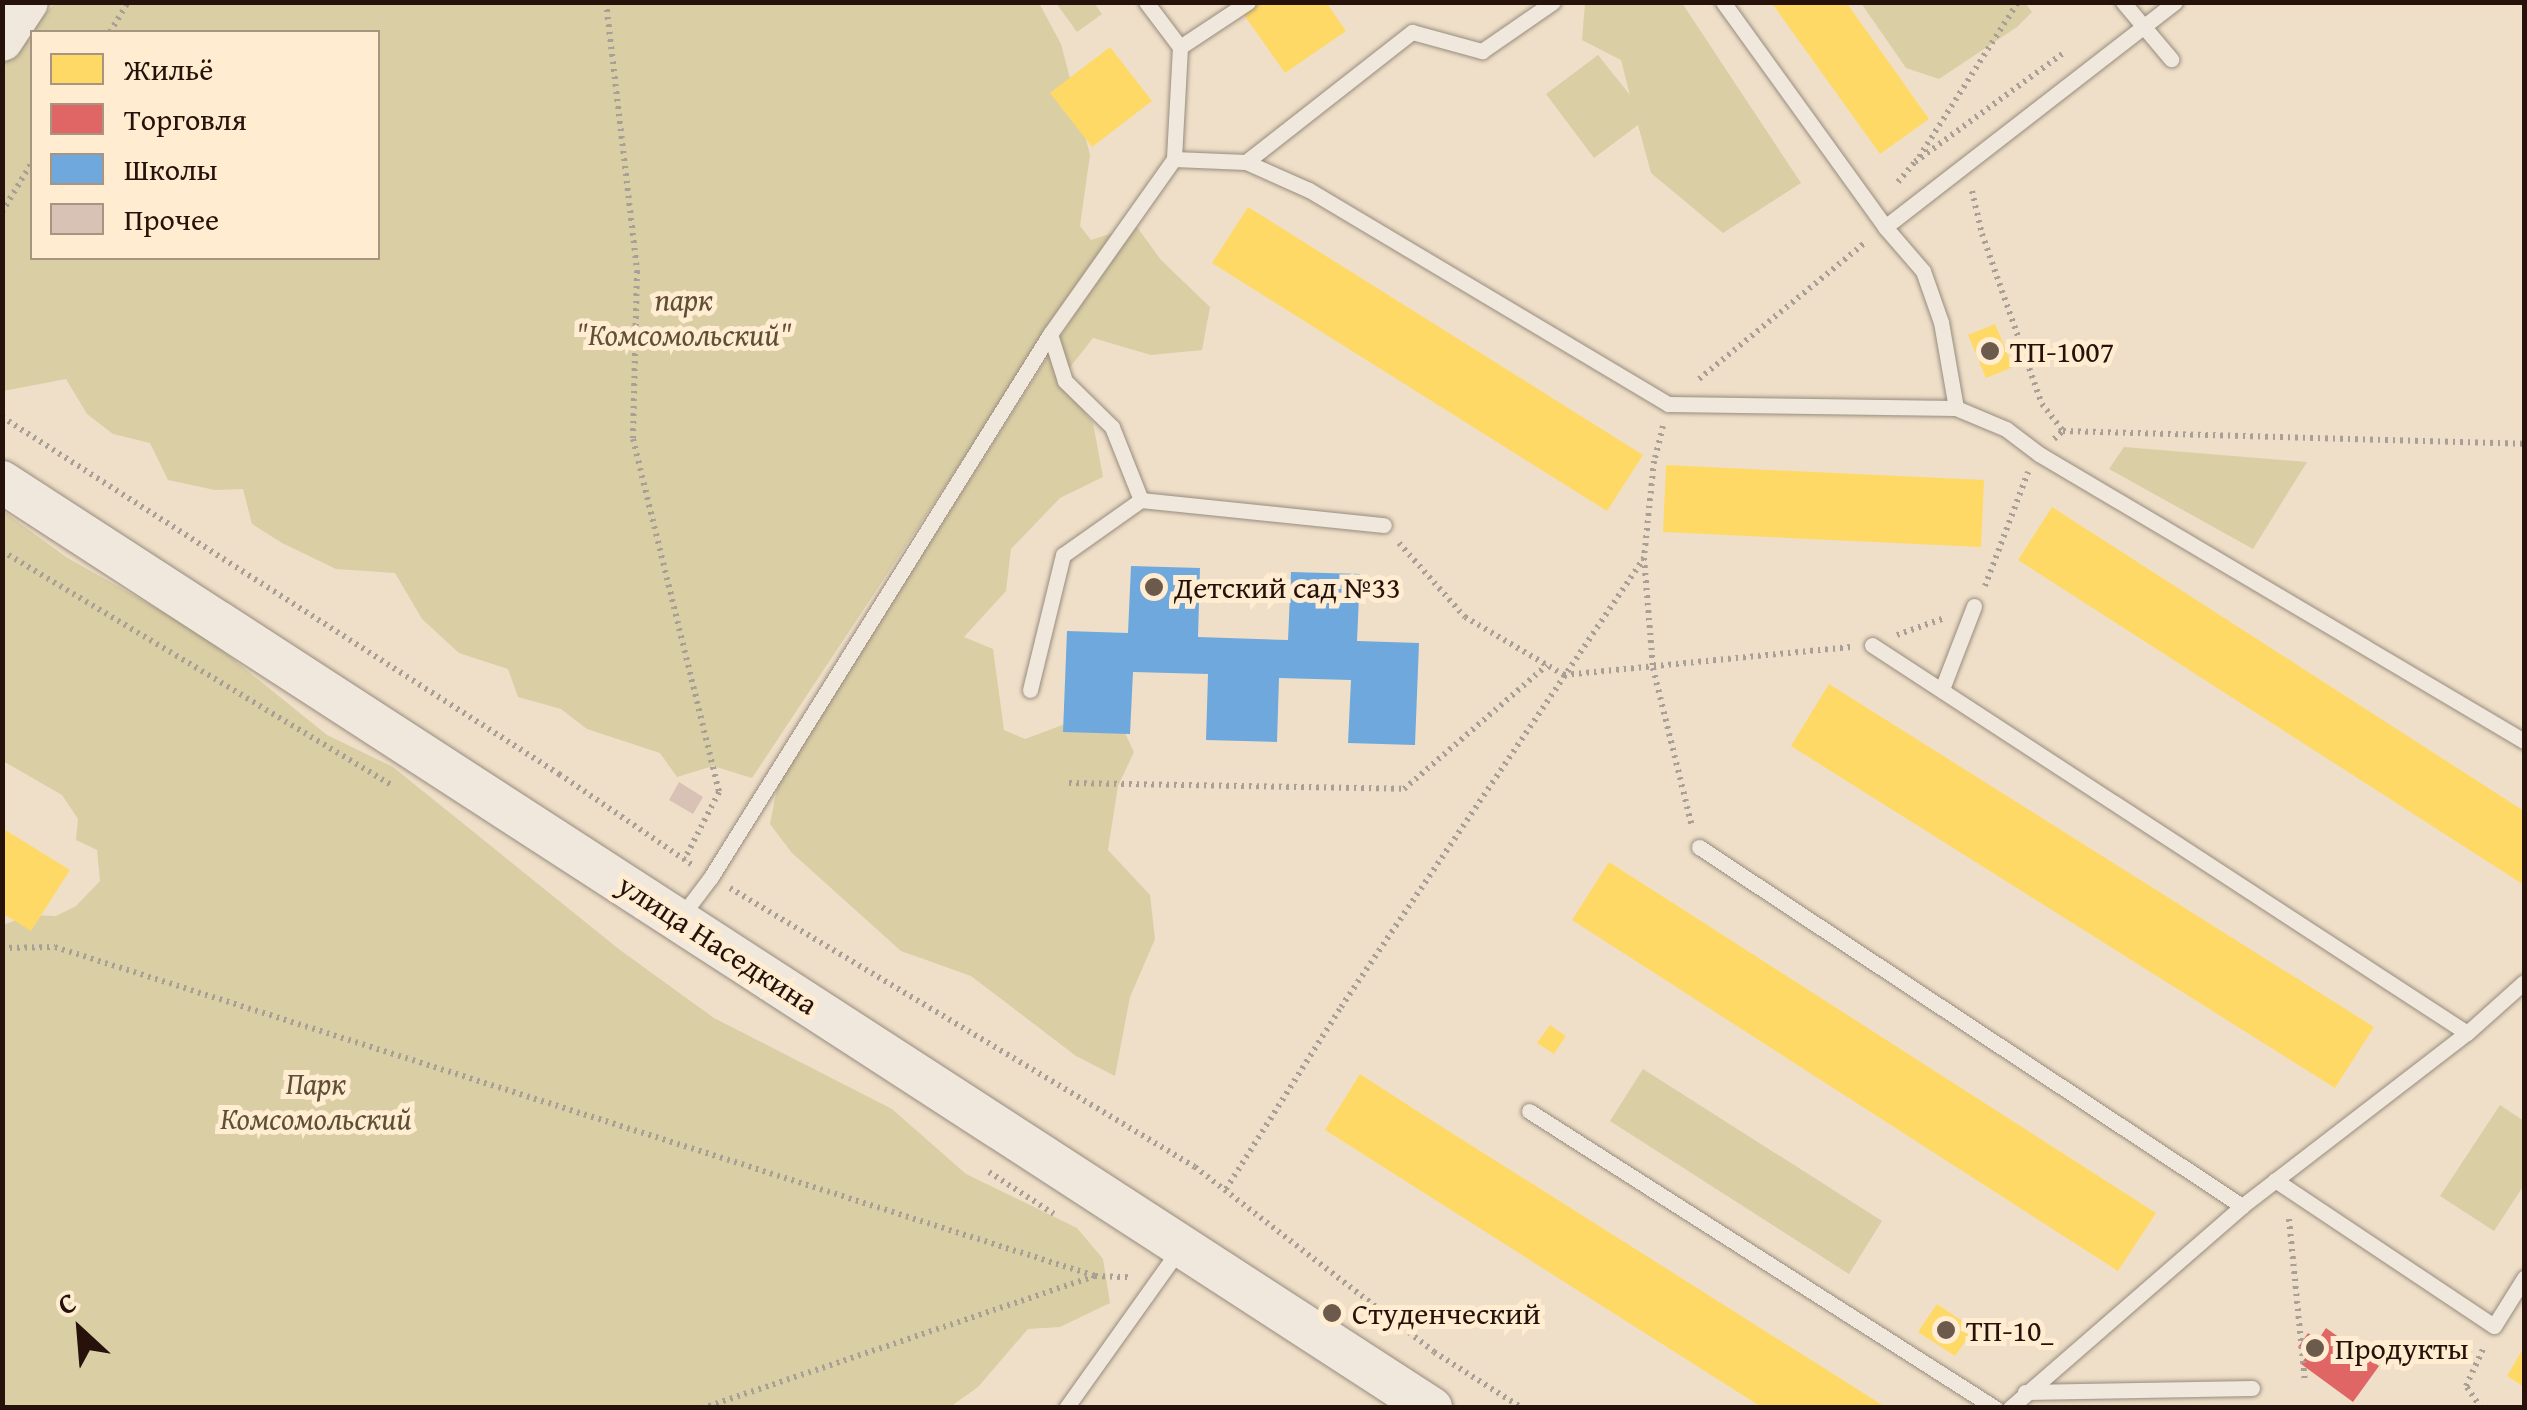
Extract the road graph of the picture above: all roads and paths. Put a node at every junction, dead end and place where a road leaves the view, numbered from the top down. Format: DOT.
graph roads {
  1 [pos="27,2"];
  2 [pos="128,2"];
  3 [pos="606,2"];
  4 [pos="1146,2"];
  5 [pos="1248,2"];
  6 [pos="1553,2"];
  7 [pos="1722,2"];
  8 [pos="2018,2"];
  9 [pos="2123,2"];
  10 [pos="2175,2"];
  11 [pos="2142,29"];
  12 [pos="111,30"];
  13 [pos="2,40"];
  14 [pos="1180,48"];
  15 [pos="2068,50"];
  16 [pos="2171,59"];
  17 [pos="1174,159"];
  18 [pos="1246,162"];
  19 [pos="1915,162"];
  20 [pos="1966,164"];
  21 [pos="30,165"];
  22 [pos="1872,210"];
  23 [pos="2,212"];
  24 [pos="1884,227"];
  25 [pos="1050,334"];
  26 [pos="1668,404"];
  27 [pos="1956,408"];
  28 [pos="2,418"];
  29 [pos="2063,431"];
  30 [pos="2524,444"];
  31 [pos="2039,454"];
  32 [pos="2,482"];
  33 [pos="1141,500"];
  34 [pos="1384,525"];
  35 [pos="1644,558"];
  36 [pos="1994,568"];
  37 [pos="1974,606"];
  38 [pos="1872,645"];
  39 [pos="1547,666"];
  40 [pos="1653,668"];
  41 [pos="1564,675"];
  42 [pos="1942,689"];
  43 [pos="1030,690"];
  44 [pos="2524,741"];
  45 [pos="1068,783"];
  46 [pos="1698,847"];
  47 [pos="684,860"];
  48 [pos="711,876"];
  49 [pos="679,918"];
  50 [pos="2,948"];
  51 [pos="2524,982"];
  52 [pos="2467,1032"];
  53 [pos="1529,1111"];
  54 [pos="2280,1184"];
  55 [pos="1226,1189"];
  56 [pos="2242,1206"];
  57 [pos="1182,1246"];
  58 [pos="2524,1278"];
  59 [pos="2494,1326"];
  60 [pos="2305,1382"];
  61 [pos="2252,1388"];
  62 [pos="2025,1392"];
  63 [pos="703,1408"];
  64 [pos="1066,1408"];
  65 [pos="1432,1408"];
  66 [pos="1522,1408"];
  67 [pos="1995,1408"];
  68 [pos="2010,1408"];
  69 [pos="2481,1408"];
  1 -- 13 [label="main road"];
  2 -- 12 [label="path"];
  3 -- 47 [label="path"];
  4 -- 14 [label="lane"];
  5 -- 14 [label="lane"];
  6 -- 18 [label="lane"];
  7 -- 22 [label="lane"];
  8 -- 19 [label="path"];
  9 -- 11 [label="lane"];
  10 -- 11 [label="lane"];
  11 -- 16 [label="lane"];
  11 -- 20 [label="lane"];
  14 -- 17 [label="lane"];
  15 -- 19 [label="path"];
  17 -- 18 [label="lane"];
  17 -- 25 [label="lane"];
  18 -- 26 [label="lane"];
  19 -- 22 [label="path"];
  20 -- 24 [label="lane"];
  20 -- 29 [label="path"];
  21 -- 23 [label="path"];
  22 -- 24 [label="lane"];
  24 -- 26 [label="path"];
  24 -- 27 [label="lane"];
  25 -- 33 [label="lane"];
  25 -- 48 [label="lane"];
  26 -- 27 [label="lane"];
  26 -- 35 [label="path"];
  27 -- 31 [label="lane"];
  28 -- 47 [label="path"];
  29 -- 30 [label="path"];
  29 -- 31 [label="path"];
  31 -- 36 [label="path"];
  31 -- 44 [label="lane"];
  32 -- 49 [label="main road, улица Наседкина"];
  33 -- 34 [label="lane"];
  33 -- 43 [label="lane"];
  34 -- 39 [label="path"];
  35 -- 40 [label="path"];
  35 -- 41 [label="path"];
  37 -- 38 [label="path"];
  37 -- 42 [label="lane"];
  38 -- 40 [label="path"];
  38 -- 42 [label="lane"];
  39 -- 41 [label="path"];
  39 -- 45 [label="path"];
  40 -- 41 [label="path"];
  40 -- 46 [label="path"];
  41 -- 55 [label="path"];
  42 -- 52 [label="lane"];
  46 -- 56 [label="lane"];
  47 -- 48 [label="path"];
  48 -- 49 [label="lane"];
  48 -- 55 [label="path"];
  49 -- 57 [label="main road, улица Наседкина"];
  50 -- 63 [label="path"];
  51 -- 52 [label="lane"];
  52 -- 54 [label="lane"];
  53 -- 67 [label="lane"];
  54 -- 56 [label="lane"];
  54 -- 59 [label="lane"];
  54 -- 60 [label="path"];
  55 -- 66 [label="path"];
  56 -- 62 [label="lane"];
  57 -- 64 [label="lane"];
  57 -- 65 [label="main road, улица Наседкина"];
  58 -- 59 [label="lane"];
  59 -- 69 [label="path"];
  61 -- 62 [label="lane"];
  62 -- 68 [label="lane"];
}
